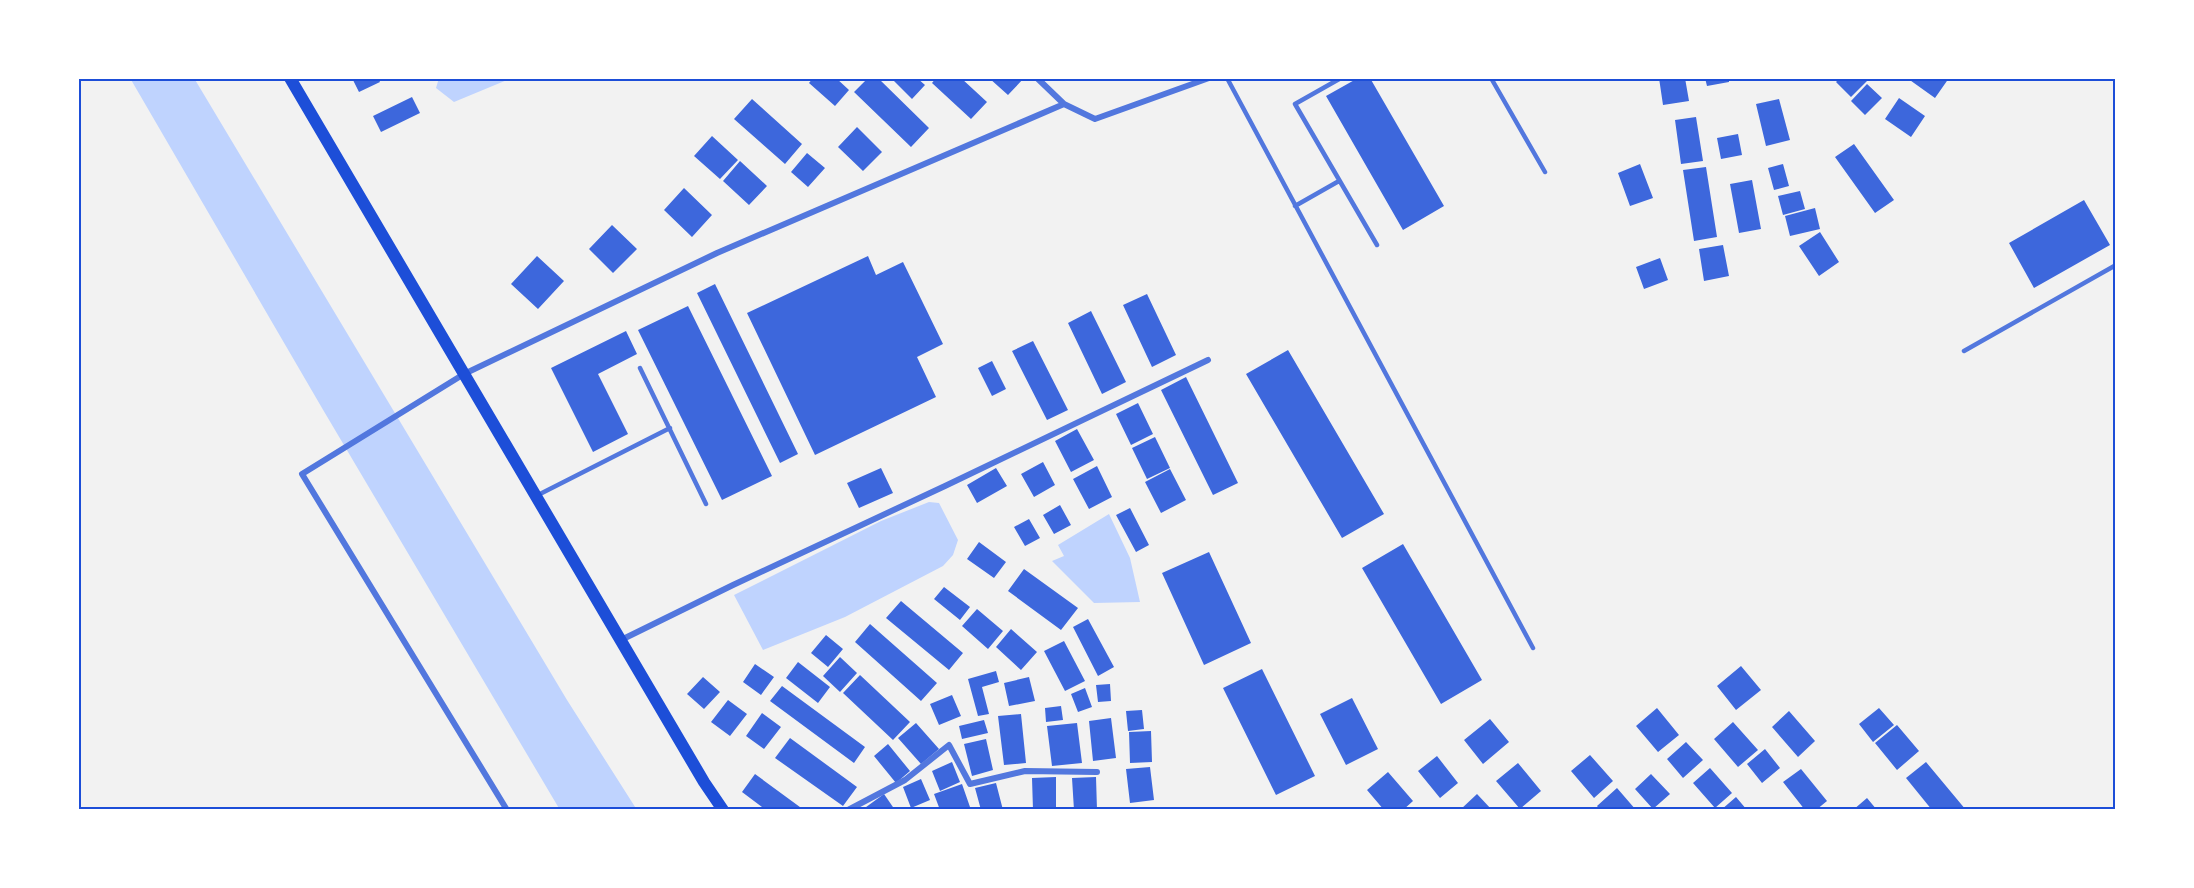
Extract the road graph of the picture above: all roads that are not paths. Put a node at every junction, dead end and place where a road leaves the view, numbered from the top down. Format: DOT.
graph roads {
  1 [pos="290,78"];
  2 [pos="1038,78"];
  3 [pos="1209,78"];
  4 [pos="1227,78"];
  5 [pos="1341,78"];
  6 [pos="1491,78"];
  7 [pos="1064,104"];
  8 [pos="1545,172"];
  9 [pos="1339,181"];
  10 [pos="1295,206"];
  11 [pos="1377,245"];
  12 [pos="2116,266"];
  13 [pos="1964,351"];
  14 [pos="1208,360"];
  15 [pos="640,368"];
  16 [pos="464,374"];
  17 [pos="669,428"];
  18 [pos="536,496"];
  19 [pos="706,504"];
  20 [pos="621,640"];
  21 [pos="1533,648"];
  22 [pos="1097,772"];
  23 [pos="507,810"];
  24 [pos="723,810"];
  25 [pos="848,810"];
  1 -- 16 [label="main road"];
  2 -- 7 [label="street"];
  3 -- 7 [label="street"];
  4 -- 10 [label="lane"];
  5 -- 9 [label="lane"];
  6 -- 8 [label="lane"];
  7 -- 16 [label="street"];
  9 -- 10 [label="lane"];
  9 -- 11 [label="lane"];
  10 -- 21 [label="lane"];
  12 -- 13 [label="lane"];
  14 -- 20 [label="street"];
  15 -- 17 [label="lane"];
  16 -- 18 [label="main road"];
  16 -- 23 [label="street"];
  17 -- 18 [label="lane"];
  17 -- 19 [label="lane"];
  18 -- 20 [label="main road"];
  20 -- 24 [label="main road"];
  22 -- 25 [label="street"];
}
